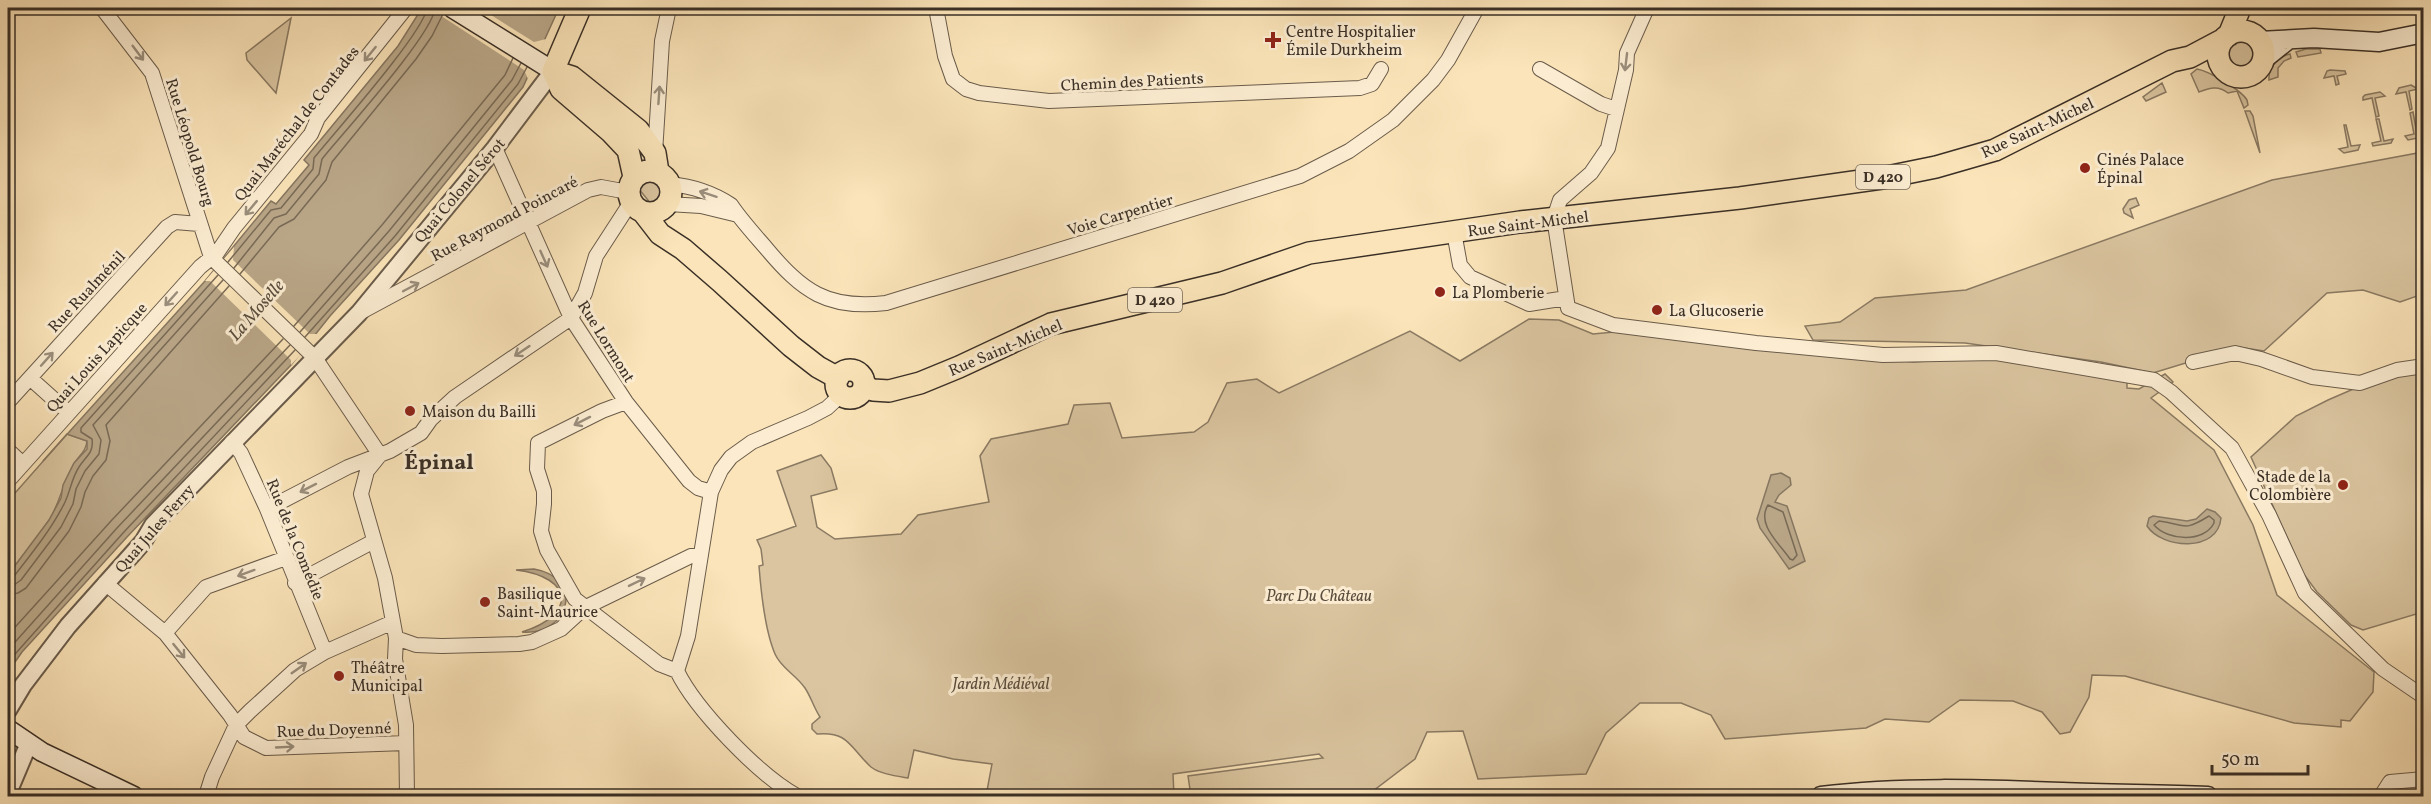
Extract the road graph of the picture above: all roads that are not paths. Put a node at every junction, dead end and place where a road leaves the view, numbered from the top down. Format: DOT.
graph roads {
  1 [pos="11,8"];
  2 [pos="102,8"];
  3 [pos="406,8"];
  4 [pos="452,8"];
  5 [pos="580,8"];
  6 [pos="669,8"];
  7 [pos="936,8"];
  8 [pos="1477,8"];
  9 [pos="1647,8"];
  10 [pos="2240,9"];
  11 [pos="8,12"];
  12 [pos="2424,33"];
  13 [pos="2245,41"];
  14 [pos="2190,57"];
  15 [pos="2220,64"];
  16 [pos="545,66"];
  17 [pos="1381,69"];
  18 [pos="1540,69"];
  19 [pos="1616,109"];
  20 [pos="495,148"];
  21 [pos="648,192"];
  22 [pos="738,215"];
  23 [pos="1554,218"];
  24 [pos="528,223"];
  25 [pos="199,224"];
  26 [pos="1454,232"];
  27 [pos="214,260"];
  28 [pos="1566,298"];
  29 [pos="359,313"];
  30 [pos="571,318"];
  31 [pos="309,352"];
  32 [pos="2193,362"];
  33 [pos="2424,366"];
  34 [pos="30,378"];
  35 [pos="839,386"];
  36 [pos="8,402"];
  37 [pos="626,402"];
  38 [pos="69,413"];
  39 [pos="232,442"];
  40 [pos="8,450"];
  41 [pos="380,454"];
  42 [pos="23,464"];
  43 [pos="8,481"];
  44 [pos="711,492"];
  45 [pos="267,509"];
  46 [pos="374,541"];
  47 [pos="701,555"];
  48 [pos="286,558"];
  49 [pos="105,583"];
  50 [pos="295,583"];
  51 [pos="584,608"];
  52 [pos="393,622"];
  53 [pos="165,633"];
  54 [pos="396,638"];
  55 [pos="325,652"];
  56 [pos="677,671"];
  57 [pos="2424,697"];
  58 [pos="8,710"];
  59 [pos="236,725"];
  60 [pos="8,729"];
  61 [pos="406,743"];
  62 [pos="35,748"];
  63 [pos="2424,779"];
  64 [pos="8,793"];
  65 [pos="2024,793"];
  66 [pos="2052,794"];
  67 [pos="134,796"];
  68 [pos="206,796"];
  69 [pos="407,796"];
  70 [pos="797,796"];
  71 [pos="1821,796"];
  72 [pos="2208,796"];
  73 [pos="2381,796"];
  1 -- 11 [label="street"];
  2 -- 25 [label="street, Rue Léopold Bourg, one-way"];
  3 -- 27 [label="street, Quai Maréchal de Contades, one-way"];
  4 -- 16 [label="main road"];
  5 -- 16 [label="main road, Quai Colonel Sérot"];
  21 -- 6 [label="street, one-way"];
  7 -- 17 [label="street, Chemin des Patients"];
  8 -- 22 [label="street, Voie Carpentier"];
  9 -- 19 [label="street, one-way"];
  10 -- 13 [label="main road"];
  12 -- 13 [label="main road"];
  13 -- 14 [label="main road, Rue Saint-Michel / D 420"];
  13 -- 15 [label="main road"];
  13 -- 15 [label="main road"];
  14 -- 15 [label="main road"];
  14 -- 23 [label="main road, Rue Saint-Michel / D 420"];
  16 -- 20 [label="street, Quai Colonel Sérot"];
  16 -- 21 [label="main road"];
  16 -- 21 [label="main road"];
  18 -- 19 [label="street"];
  19 -- 23 [label="street"];
  20 -- 24 [label="street, Rue Lormont"];
  20 -- 29 [label="street, Quai Colonel Sérot"];
  21 -- 22 [label="street"];
  22 -- 21 [label="street, Voie Carpentier, one-way"];
  21 -- 24 [label="street, Rue Raymond Poincaré"];
  21 -- 30 [label="street"];
  21 -- 35 [label="main road"];
  23 -- 26 [label="main road, Rue Saint-Michel / D 420"];
  23 -- 28 [label="street"];
  29 -- 24 [label="street, Rue Raymond Poincaré, one-way"];
  24 -- 30 [label="street, Rue Lormont, one-way"];
  25 -- 27 [label="street, Rue Léopold Bourg"];
  34 -- 25 [label="street, Rue Rualménil, one-way"];
  26 -- 28 [label="street"];
  26 -- 35 [label="main road, Rue Saint-Michel / D 420"];
  27 -- 31 [label="street"];
  27 -- 38 [label="street, Quai Louis Lapicque, one-way"];
  28 -- 57 [label="street"];
  29 -- 31 [label="street, Quai Colonel Sérot"];
  30 -- 37 [label="street, Rue Lormont"];
  30 -- 41 [label="street, one-way"];
  31 -- 39 [label="street, Quai Jules Ferry"];
  31 -- 41 [label="street"];
  32 -- 33 [label="street"];
  34 -- 36 [label="street, Rue Rualménil"];
  34 -- 38 [label="street"];
  35 -- 44 [label="street"];
  37 -- 44 [label="street, Rue Lormont"];
  37 -- 51 [label="street, one-way"];
  38 -- 42 [label="street, Quai Louis Lapicque"];
  39 -- 45 [label="street, Rue de la Comédie"];
  39 -- 49 [label="street, Quai Jules Ferry"];
  40 -- 42 [label="street"];
  41 -- 45 [label="street, one-way"];
  41 -- 46 [label="street"];
  42 -- 43 [label="street, Quai Louis Lapicque"];
  44 -- 47 [label="street"];
  45 -- 48 [label="street, Rue de la Comédie"];
  46 -- 50 [label="street"];
  46 -- 52 [label="street"];
  51 -- 47 [label="street, one-way"];
  47 -- 56 [label="street"];
  48 -- 50 [label="street, Rue de la Comédie"];
  48 -- 53 [label="street, one-way"];
  49 -- 53 [label="street, Rue du Doyenné"];
  49 -- 58 [label="street, Quai Jules Ferry"];
  50 -- 55 [label="street, Rue de la Comédie"];
  51 -- 54 [label="street"];
  51 -- 56 [label="street"];
  52 -- 54 [label="street"];
  52 -- 55 [label="street"];
  53 -- 59 [label="street, Rue du Doyenné, one-way"];
  54 -- 61 [label="street"];
  59 -- 55 [label="street, one-way"];
  56 -- 70 [label="street"];
  59 -- 61 [label="street, Rue du Doyenné, one-way"];
  59 -- 68 [label="street"];
  60 -- 62 [label="main road"];
  61 -- 69 [label="street"];
  62 -- 64 [label="street"];
  62 -- 67 [label="main road"];
  63 -- 73 [label="street"];
  65 -- 66 [label="main road"];
  65 -- 71 [label="main road"];
  66 -- 72 [label="main road"];
}
